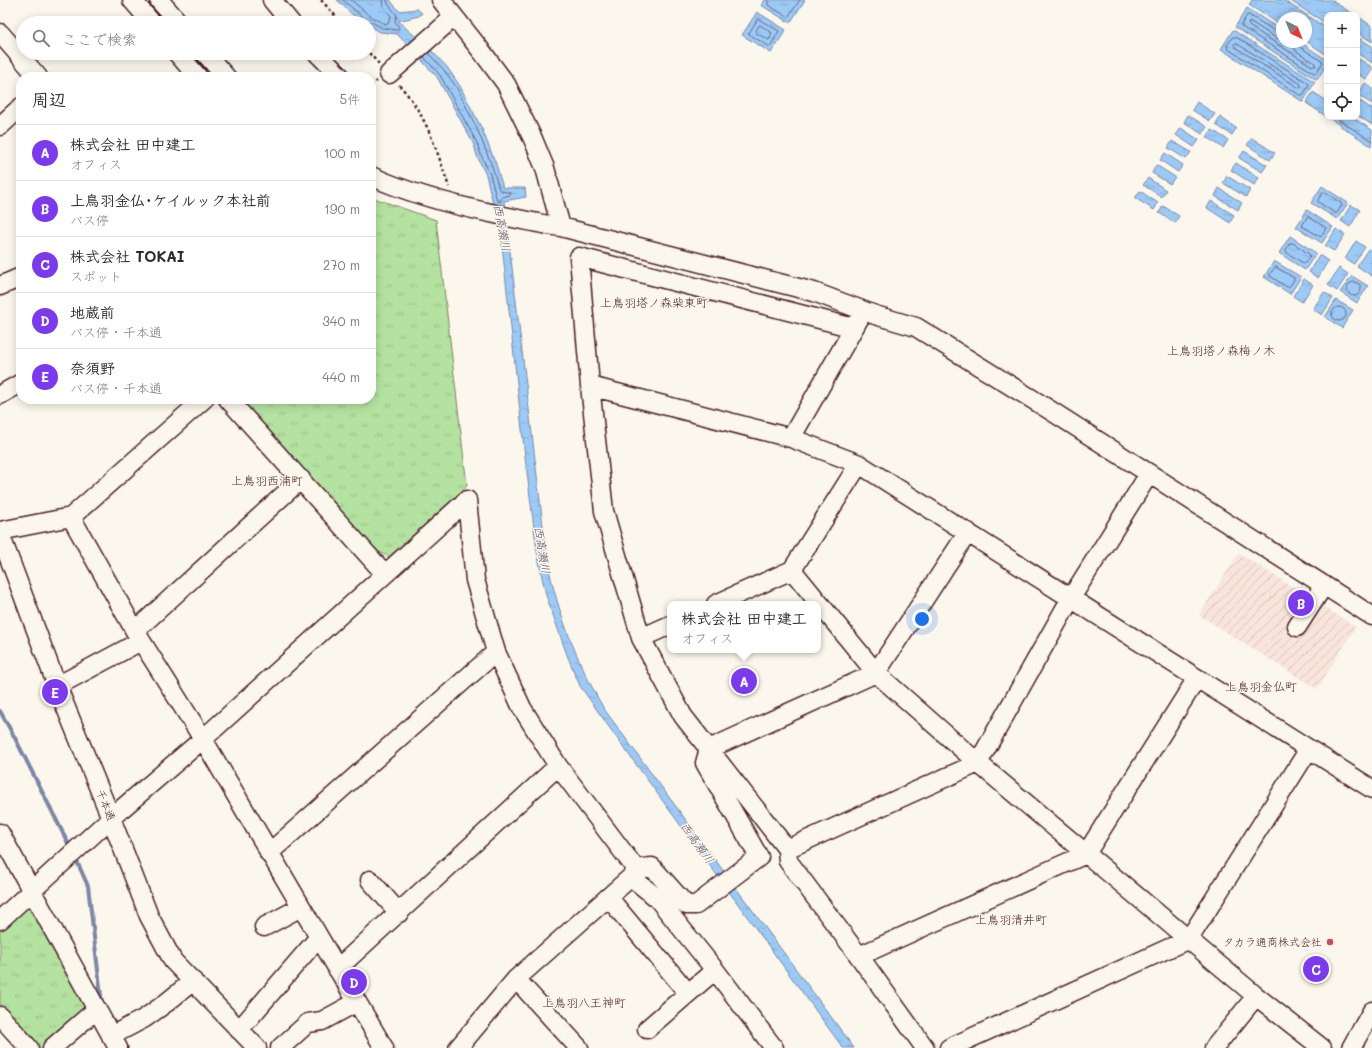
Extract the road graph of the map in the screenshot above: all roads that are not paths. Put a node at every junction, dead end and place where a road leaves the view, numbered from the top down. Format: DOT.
graph roads {
  1 [pos="132,0"];
  2 [pos="159,0"];
  3 [pos="272,0"];
  4 [pos="441,0"];
  5 [pos="146,16"];
  6 [pos="173,16"];
  7 [pos="285,16"];
  8 [pos="451,20"];
  9 [pos="0,33"];
  10 [pos="16,52"];
  11 [pos="23,60"];
  12 [pos="183,60"];
  13 [pos="211,60"];
  14 [pos="324,60"];
  15 [pos="34,72"];
  16 [pos="194,72"];
  17 [pos="222,72"];
  18 [pos="336,72"];
  19 [pos="389,74"];
  20 [pos="16,112"];
  21 [pos="0,126"];
  22 [pos="376,178"];
  23 [pos="561,227"];
  24 [pos="16,279"];
  25 [pos="0,286"];
  26 [pos="864,311"];
  27 [pos="854,328"];
  28 [pos="16,386"];
  29 [pos="590,386"];
  30 [pos="0,395"];
  31 [pos="198,404"];
  32 [pos="233,404"];
  33 [pos="790,438"];
  34 [pos="859,464"];
  35 [pos="1149,474"];
  36 [pos="301,479"];
  37 [pos="71,517"];
  38 [pos="0,532"];
  39 [pos="968,532"];
  40 [pos="792,570"];
  41 [pos="385,574"];
  42 [pos="1324,585"];
  43 [pos="1071,598"];
  44 [pos="723,601"];
  45 [pos="817,601"];
  46 [pos="821,606"];
  47 [pos="1372,616"];
  48 [pos="667,626"];
  49 [pos="1297,627"];
  50 [pos="138,636"];
  51 [pos="641,638"];
  52 [pos="496,652"];
  53 [pos="876,673"];
  54 [pos="1197,678"];
  55 [pos="57,686"];
  56 [pos="203,738"];
  57 [pos="709,749"];
  58 [pos="1309,749"];
  59 [pos="978,763"];
  60 [pos="558,766"];
  61 [pos="1372,789"];
  62 [pos="111,818"];
  63 [pos="0,833"];
  64 [pos="787,849"];
  65 [pos="269,852"];
  66 [pos="1086,854"];
  67 [pos="634,873"];
  68 [pos="370,880"];
  69 [pos="32,891"];
  70 [pos="608,897"];
  71 [pos="301,907"];
  72 [pos="399,913"];
  73 [pos="0,920"];
  74 [pos="264,927"];
  75 [pos="319,937"];
  76 [pos="1189,940"];
  77 [pos="859,956"];
  78 [pos="337,969"];
  79 [pos="716,970"];
  80 [pos="516,979"];
  81 [pos="193,981"];
  82 [pos="688,993"];
  83 [pos="1256,996"];
  84 [pos="357,1002"];
  85 [pos="96,1009"];
  86 [pos="1372,1011"];
  87 [pos="0,1016"];
  88 [pos="647,1029"];
  89 [pos="239,1030"];
  90 [pos="115,1042"];
  91 [pos="29,1048"];
  92 [pos="52,1048"];
  93 [pos="257,1048"];
  94 [pos="280,1048"];
  95 [pos="384,1048"];
  96 [pos="458,1048"];
  97 [pos="579,1048"];
  98 [pos="774,1048"];
  99 [pos="925,1048"];
  100 [pos="949,1048"];
  101 [pos="1214,1048"];
  102 [pos="1322,1048"];
  103 [pos="1351,1048"];
  1 -- 5 [label="street"];
  2 -- 6 [label="street"];
  3 -- 7 [label="street"];
  4 -- 8 [label="street"];
  8 -- 19 [label="street"];
  8 -- 23 [label="street"];
  9 -- 10 [label="street"];
  11 -- 15 [label="street"];
  12 -- 16 [label="street"];
  13 -- 17 [label="street"];
  14 -- 18 [label="street"];
  20 -- 21 [label="street"];
  22 -- 23 [label="street"];
  23 -- 26 [label="street"];
  24 -- 25 [label="street"];
  26 -- 27 [label="street"];
  26 -- 35 [label="street"];
  27 -- 29 [label="street"];
  27 -- 33 [label="street"];
  28 -- 30 [label="street"];
  29 -- 33 [label="street"];
  29 -- 51 [label="street"];
  31 -- 37 [label="street"];
  32 -- 36 [label="street"];
  33 -- 34 [label="street"];
  34 -- 39 [label="street"];
  34 -- 40 [label="street"];
  35 -- 42 [label="street"];
  35 -- 43 [label="street"];
  36 -- 41 [label="street"];
  36 -- 50 [label="street"];
  37 -- 38 [label="street"];
  37 -- 50 [label="street"];
  38 -- 55 [label="street, 千本通"];
  39 -- 43 [label="street"];
  39 -- 53 [label="street"];
  40 -- 44 [label="street"];
  40 -- 45 [label="street"];
  41 -- 52 [label="street"];
  41 -- 56 [label="street"];
  42 -- 47 [label="street"];
  42 -- 49 [label="street"];
  43 -- 54 [label="street"];
  43 -- 59 [label="street"];
  46 -- 53 [label="street"];
  48 -- 51 [label="street"];
  50 -- 55 [label="street"];
  50 -- 56 [label="street"];
  51 -- 57 [label="street"];
  52 -- 60 [label="street"];
  52 -- 65 [label="street"];
  53 -- 57 [label="street"];
  53 -- 59 [label="street"];
  54 -- 58 [label="street"];
  54 -- 66 [label="street"];
  55 -- 62 [label="street, 千本通"];
  56 -- 62 [label="street"];
  56 -- 65 [label="street"];
  57 -- 64 [label="street"];
  57 -- 67 [label="street"];
  58 -- 61 [label="street"];
  58 -- 76 [label="street"];
  59 -- 64 [label="street"];
  59 -- 66 [label="street"];
  60 -- 67 [label="street"];
  60 -- 72 [label="street"];
  62 -- 69 [label="street"];
  62 -- 81 [label="street, 千本通"];
  63 -- 69 [label="street"];
  64 -- 77 [label="street"];
  65 -- 71 [label="street"];
  66 -- 76 [label="street"];
  66 -- 77 [label="street"];
  67 -- 70 [label="street"];
  67 -- 79 [label="street"];
  68 -- 72 [label="street"];
  69 -- 73 [label="street"];
  69 -- 85 [label="street"];
  70 -- 80 [label="street"];
  70 -- 82 [label="street"];
  71 -- 74 [label="street"];
  71 -- 75 [label="street"];
  72 -- 78 [label="street"];
  75 -- 78 [label="street"];
  75 -- 89 [label="street"];
  76 -- 83 [label="street"];
  76 -- 100 [label="street"];
  77 -- 99 [label="street"];
  78 -- 84 [label="street"];
  79 -- 82 [label="street"];
  79 -- 98 [label="street"];
  80 -- 96 [label="street"];
  80 -- 97 [label="street"];
  81 -- 89 [label="street, 千本通"];
  81 -- 90 [label="street"];
  82 -- 88 [label="street"];
  83 -- 101 [label="street"];
  83 -- 102 [label="street"];
  84 -- 94 [label="street"];
  84 -- 95 [label="street"];
  85 -- 90 [label="street"];
  85 -- 92 [label="street"];
  86 -- 103 [label="street"];
  87 -- 91 [label="street"];
  89 -- 93 [label="street, 千本通"];
}
